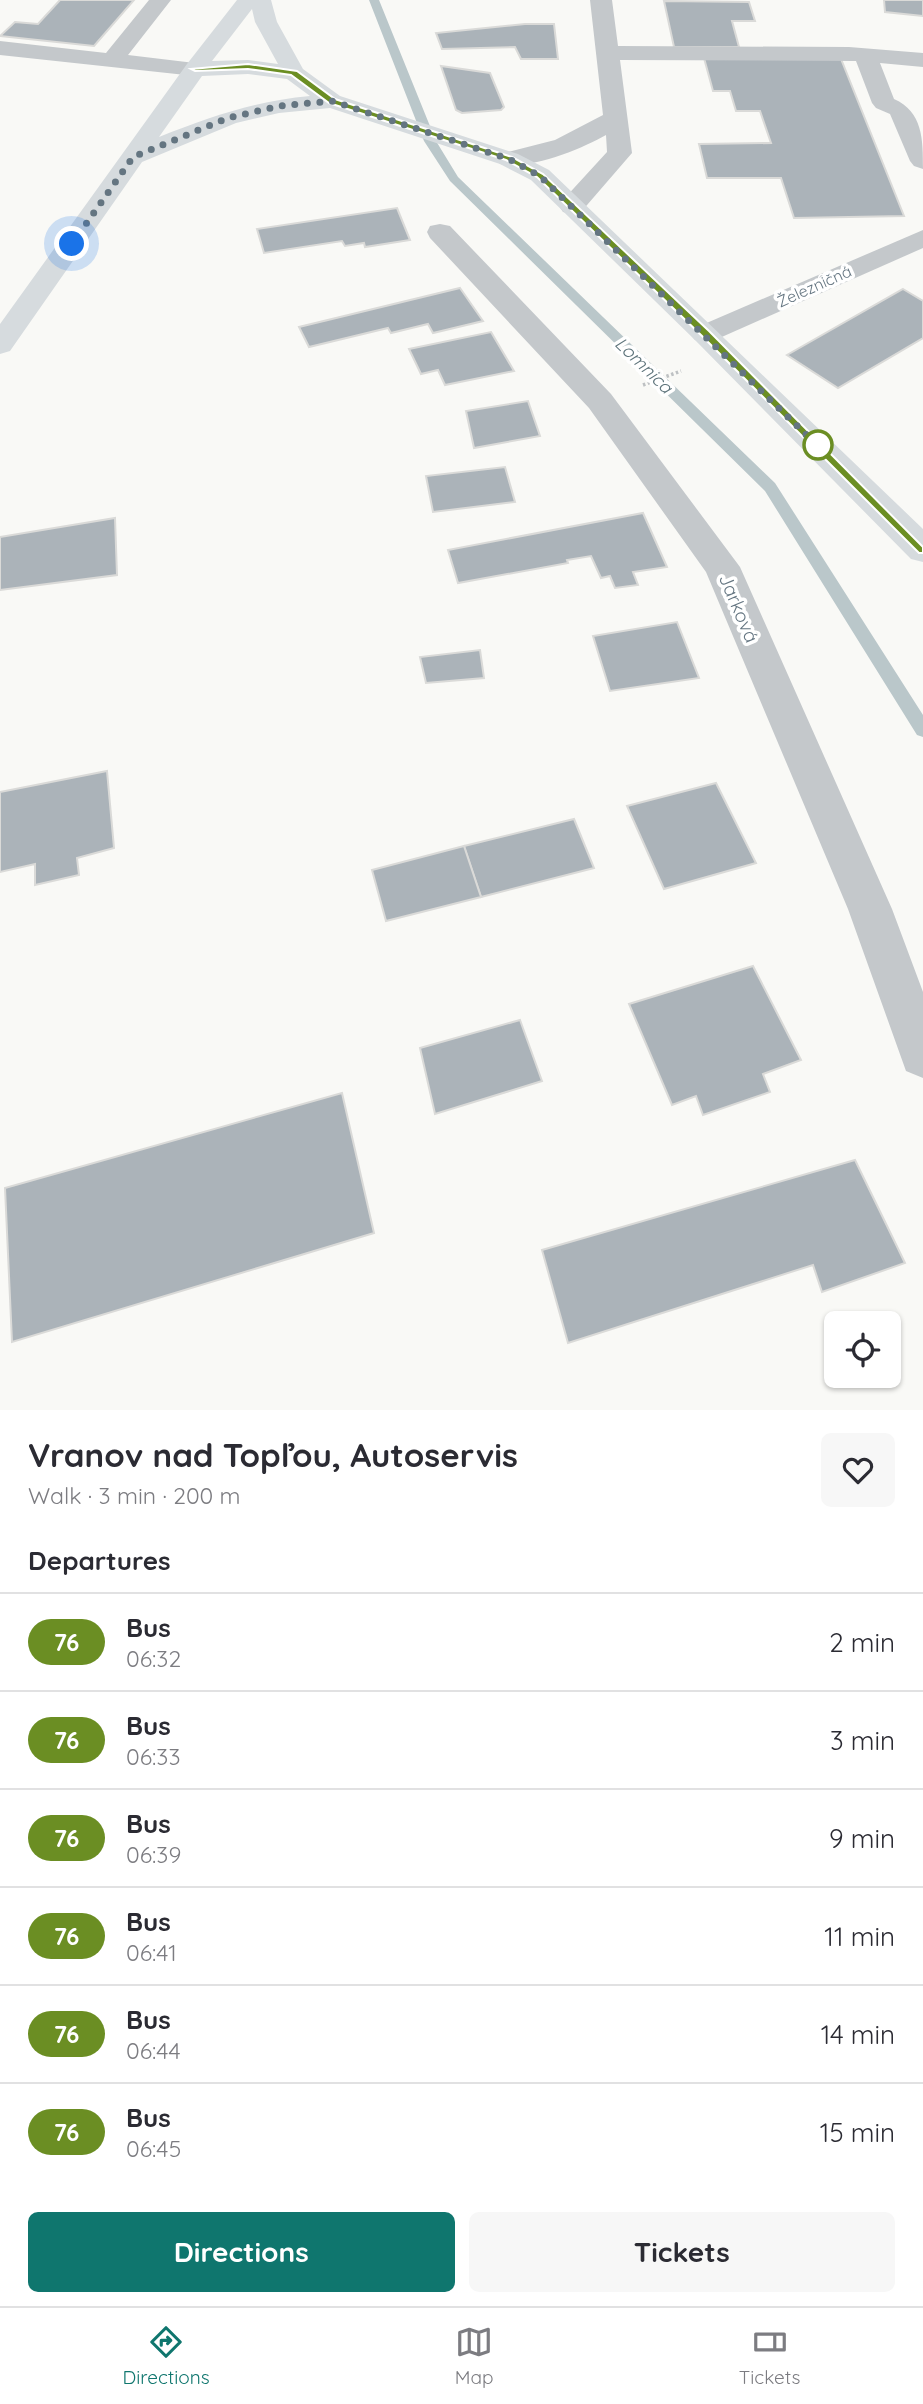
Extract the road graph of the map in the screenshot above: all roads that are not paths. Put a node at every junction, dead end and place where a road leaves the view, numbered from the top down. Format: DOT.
graph roads {
  1 [pos="160,0"];
  2 [pos="248,0"];
  3 [pos="260,0"];
  4 [pos="601,0"];
  5 [pos="0,48"];
  6 [pos="607,53"];
  7 [pos="864,55"];
  8 [pos="112,60"];
  9 [pos="923,60"];
  10 [pos="195,69"];
  11 [pos="294,73"];
  12 [pos="332,101"];
  13 [pos="614,119"];
  14 [pos="133,157"];
  15 [pos="509,159"];
  16 [pos="923,161"];
  17 [pos="572,206"];
  18 [pos="440,232"];
  19 [pos="923,239"];
  20 [pos="705,334"];
  21 [pos="0,345"];
  22 [pos="923,550"];
  23 [pos="923,1055"];
  1 -- 8 [label="street"];
  2 -- 10 [label="main road"];
  3 -- 11 [label="main road"];
  4 -- 6 [label="street"];
  5 -- 8 [label="street"];
  6 -- 7 [label="street"];
  6 -- 13 [label="street"];
  7 -- 9 [label="street"];
  7 -- 16 [label="street"];
  8 -- 10 [label="street"];
  10 -- 11 [label="main road"];
  10 -- 12 [label="main road"];
  10 -- 14 [label="main road"];
  11 -- 12 [label="main road"];
  12 -- 14 [label="main road"];
  12 -- 15 [label="main road"];
  13 -- 15 [label="street"];
  13 -- 17 [label="street"];
  14 -- 21 [label="main road"];
  15 -- 17 [label="main road"];
  17 -- 20 [label="main road"];
  18 -- 23 [label="street, Jarková"];
  19 -- 20 [label="street, Železničná"];
  20 -- 22 [label="main road"];
}
